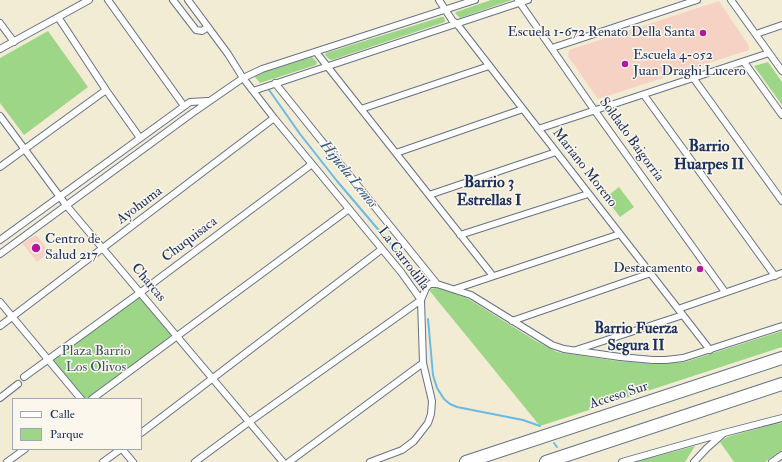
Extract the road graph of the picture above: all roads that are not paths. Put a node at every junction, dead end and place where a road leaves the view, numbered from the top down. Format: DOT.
graph roads {
  1 [pos="89,0"];
  2 [pos="108,0"];
  3 [pos="173,0"];
  4 [pos="188,0"];
  5 [pos="439,0"];
  6 [pos="475,0"];
  7 [pos="528,0"];
  8 [pos="697,0"];
  9 [pos="731,0"];
  10 [pos="519,1"];
  11 [pos="445,10"];
  12 [pos="58,17"];
  13 [pos="0,23"];
  14 [pos="457,24"];
  15 [pos="782,25"];
  16 [pos="208,27"];
  17 [pos="756,34"];
  18 [pos="14,42"];
  19 [pos="552,48"];
  20 [pos="0,49"];
  21 [pos="316,52"];
  22 [pos="769,53"];
  23 [pos="744,62"];
  24 [pos="489,66"];
  25 [pos="328,67"];
  26 [pos="782,71"];
  27 [pos="243,78"];
  28 [pos="694,79"];
  29 [pos="275,83"];
  30 [pos="106,90"];
  31 [pos="253,91"];
  32 [pos="644,95"];
  33 [pos="208,101"];
  34 [pos="184,106"];
  35 [pos="361,109"];
  36 [pos="523,109"];
  37 [pos="595,111"];
  38 [pos="782,115"];
  39 [pos="0,116"];
  40 [pos="274,118"];
  41 [pos="538,129"];
  42 [pos="140,138"];
  43 [pos="24,149"];
  44 [pos="556,152"];
  45 [pos="396,153"];
  46 [pos="312,164"];
  47 [pos="0,167"];
  48 [pos="588,194"];
  49 [pos="429,195"];
  50 [pos="60,197"];
  51 [pos="782,201"];
  52 [pos="66,205"];
  53 [pos="349,209"];
  54 [pos="620,234"];
  55 [pos="460,235"];
  56 [pos="0,240"];
  57 [pos="103,248"];
  58 [pos="382,249"];
  59 [pos="0,254"];
  60 [pos="782,273"];
  61 [pos="651,274"];
  62 [pos="493,276"];
  63 [pos="775,276"];
  64 [pos="437,284"];
  65 [pos="455,289"];
  66 [pos="140,292"];
  67 [pos="725,292"];
  68 [pos="421,300"];
  69 [pos="0,302"];
  70 [pos="678,309"];
  71 [pos="683,315"];
  72 [pos="12,317"];
  73 [pos="512,321"];
  74 [pos="0,326"];
  75 [pos="782,326"];
  76 [pos="177,336"];
  77 [pos="710,350"];
  78 [pos="575,351"];
  79 [pos="782,352"];
  80 [pos="782,358"];
  81 [pos="48,359"];
  82 [pos="423,363"];
  83 [pos="24,377"];
  84 [pos="212,379"];
  85 [pos="18,384"];
  86 [pos="782,384"];
  87 [pos="681,392"];
  88 [pos="0,398"];
  89 [pos="80,398"];
  90 [pos="93,398"];
  91 [pos="782,418"];
  92 [pos="249,422"];
  93 [pos="142,433"];
  94 [pos="724,433"];
  95 [pos="24,450"];
  96 [pos="120,450"];
  97 [pos="122,450"];
  98 [pos="782,455"];
  99 [pos="203,456"];
  100 [pos="7,462"];
  101 [pos="103,462"];
  102 [pos="133,462"];
  103 [pos="195,462"];
  104 [pos="208,462"];
  105 [pos="283,462"];
  106 [pos="289,462"];
  107 [pos="370,462"];
  108 [pos="466,462"];
  109 [pos="546,462"];
  110 [pos="622,462"];
  111 [pos="694,462"];
  112 [pos="772,462"];
  1 -- 12 [label="street"];
  2 -- 34 [label="street"];
  3 -- 16 [label="street"];
  4 -- 16 [label="street, La Carrodilla"];
  5 -- 11 [label="street, Mariano Moreno"];
  6 -- 11 [label="street"];
  7 -- 10 [label="street"];
  8 -- 19 [label="street"];
  9 -- 17 [label="street"];
  10 -- 14 [label="street"];
  10 -- 19 [label="street, Soldado Baigorria"];
  11 -- 14 [label="street, Mariano Moreno"];
  11 -- 21 [label="street"];
  12 -- 18 [label="street"];
  12 -- 30 [label="street"];
  13 -- 18 [label="street"];
  14 -- 24 [label="street, Mariano Moreno"];
  14 -- 25 [label="street"];
  15 -- 17 [label="street"];
  16 -- 27 [label="street, La Carrodilla"];
  17 -- 22 [label="street"];
  18 -- 20 [label="street"];
  19 -- 37 [label="street, Soldado Baigorria"];
  21 -- 25 [label="street"];
  21 -- 27 [label="street"];
  22 -- 23 [label="street"];
  22 -- 26 [label="street"];
  23 -- 28 [label="street"];
  23 -- 38 [label="street"];
  24 -- 35 [label="street"];
  24 -- 36 [label="street, Mariano Moreno"];
  25 -- 29 [label="street"];
  25 -- 35 [label="street"];
  27 -- 31 [label="street, La Carrodilla"];
  27 -- 33 [label="street"];
  28 -- 32 [label="street"];
  28 -- 51 [label="street"];
  29 -- 31 [label="street"];
  29 -- 64 [label="street, La Carrodilla"];
  30 -- 42 [label="street"];
  30 -- 43 [label="street"];
  31 -- 40 [label="street, La Carrodilla"];
  32 -- 37 [label="street"];
  32 -- 63 [label="street"];
  33 -- 34 [label="street"];
  33 -- 52 [label="street"];
  34 -- 42 [label="street"];
  35 -- 45 [label="street"];
  36 -- 41 [label="street, Mariano Moreno"];
  36 -- 45 [label="street"];
  37 -- 41 [label="street"];
  37 -- 67 [label="street, Soldado Baigorria"];
  39 -- 43 [label="street, Charcas"];
  40 -- 46 [label="street, La Carrodilla"];
  40 -- 57 [label="street, Ayohuma"];
  41 -- 44 [label="street, Mariano Moreno"];
  42 -- 50 [label="street"];
  43 -- 47 [label="street"];
  43 -- 50 [label="street, Charcas"];
  44 -- 48 [label="street, Mariano Moreno"];
  44 -- 49 [label="street"];
  45 -- 49 [label="street"];
  46 -- 53 [label="street, La Carrodilla"];
  46 -- 66 [label="street, Chuquisaca"];
  48 -- 54 [label="street, Mariano Moreno"];
  48 -- 55 [label="street"];
  49 -- 55 [label="street"];
  50 -- 52 [label="street, Charcas"];
  50 -- 56 [label="street"];
  52 -- 57 [label="street, Charcas"];
  52 -- 59 [label="street"];
  53 -- 58 [label="street, La Carrodilla"];
  53 -- 76 [label="street"];
  54 -- 61 [label="street, Mariano Moreno"];
  54 -- 62 [label="street"];
  55 -- 62 [label="street"];
  57 -- 66 [label="street, Charcas"];
  57 -- 72 [label="street, Ayohuma"];
  58 -- 68 [label="street, La Carrodilla"];
  58 -- 84 [label="street"];
  60 -- 63 [label="street"];
  61 -- 70 [label="street, Mariano Moreno"];
  61 -- 73 [label="street"];
  62 -- 65 [label="street"];
  63 -- 67 [label="street"];
  64 -- 65 [label="street, La Carrodilla"];
  64 -- 68 [label="street, La Carrodilla"];
  65 -- 73 [label="street, La Carrodilla"];
  66 -- 76 [label="street, Charcas"];
  66 -- 81 [label="street, Chuquisaca"];
  67 -- 70 [label="street"];
  68 -- 82 [label="street, La Carrodilla"];
  68 -- 92 [label="street"];
  69 -- 72 [label="street"];
  70 -- 71 [label="street, Mariano Moreno"];
  71 -- 77 [label="street, Mariano Moreno"];
  71 -- 78 [label="street"];
  72 -- 74 [label="street, Ayohuma"];
  72 -- 81 [label="street"];
  73 -- 78 [label="street, La Carrodilla"];
  75 -- 77 [label="street, La Carrodilla"];
  76 -- 84 [label="street, Charcas"];
  76 -- 90 [label="street"];
  77 -- 78 [label="street, La Carrodilla"];
  79 -- 87 [label="highway"];
  80 -- 87 [label="highway, Acceso Sur"];
  81 -- 83 [label="street, Chuquisaca"];
  81 -- 89 [label="street"];
  82 -- 106 [label="street"];
  82 -- 107 [label="street, La Carrodilla"];
  84 -- 92 [label="street, Charcas"];
  84 -- 93 [label="street"];
  85 -- 88 [label="street"];
  86 -- 109 [label="highway"];
  87 -- 108 [label="highway, Acceso Sur"];
  91 -- 94 [label="street"];
  92 -- 99 [label="street"];
  92 -- 105 [label="street, Charcas"];
  94 -- 110 [label="street"];
  94 -- 111 [label="street"];
  95 -- 100 [label="street"];
  96 -- 101 [label="street"];
  97 -- 102 [label="street"];
  98 -- 112 [label="street"];
  99 -- 103 [label="street"];
  99 -- 104 [label="street"];
}
